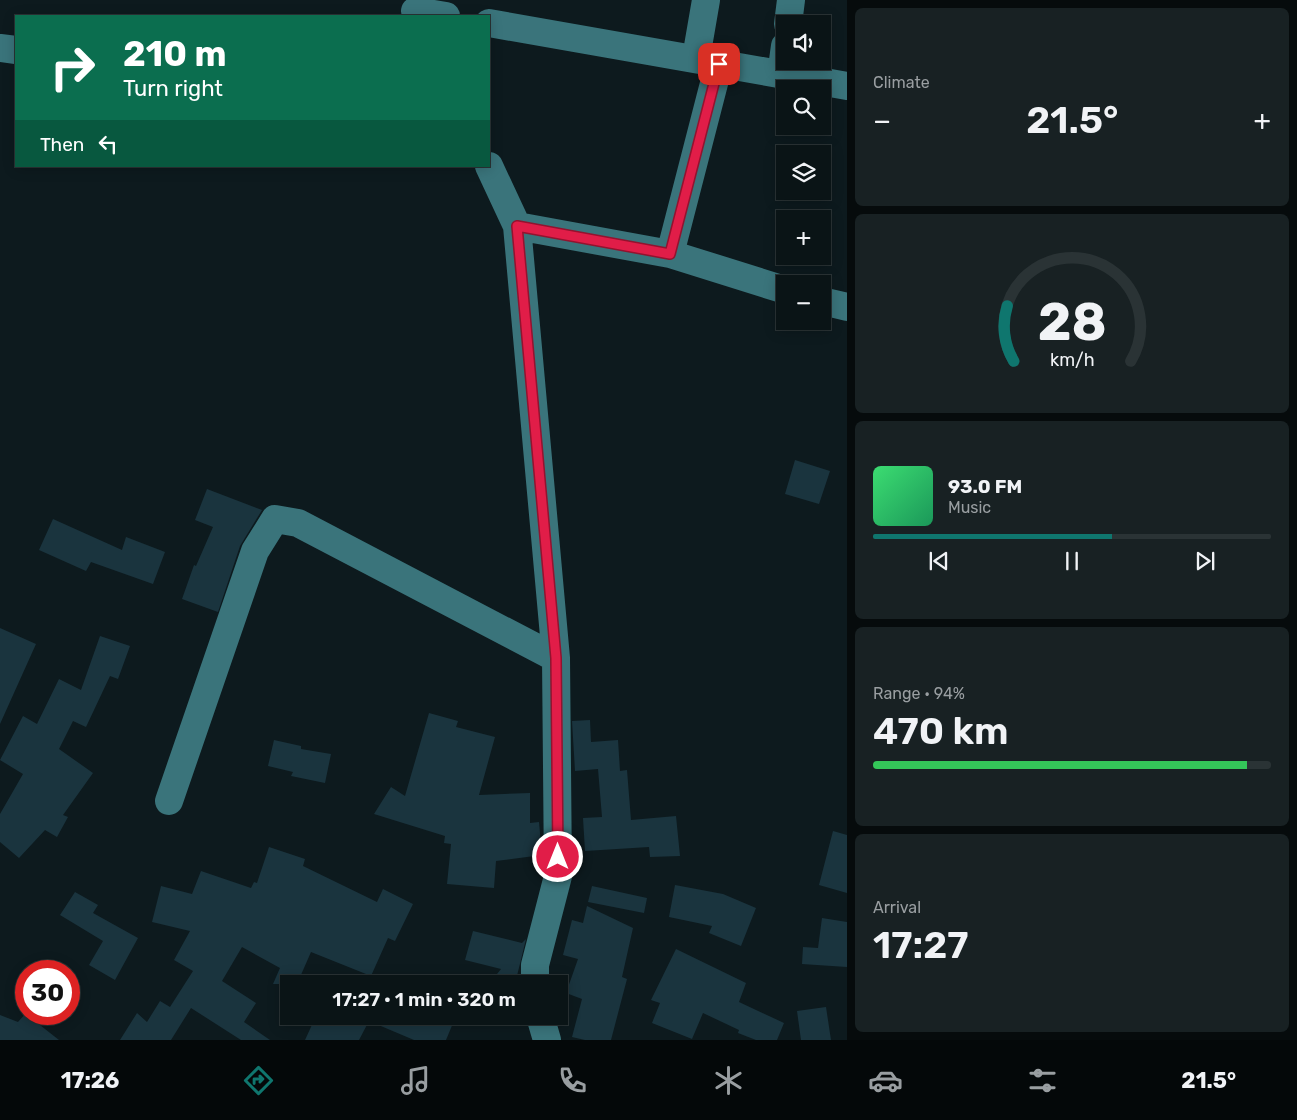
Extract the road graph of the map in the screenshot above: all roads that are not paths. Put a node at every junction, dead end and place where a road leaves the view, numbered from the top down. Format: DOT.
graph roads {
  1 [pos="706,0"];
  2 [pos="791,0"];
  3 [pos="414,9"];
  4 [pos="441,15"];
  5 [pos="789,15"];
  6 [pos="490,23"];
  7 [pos="0,48"];
  8 [pos="15,50"];
  9 [pos="707,61"];
  10 [pos="782,70"];
  11 [pos="781,75"];
  12 [pos="847,86"];
  13 [pos="489,167"];
  14 [pos="517,226"];
  15 [pos="670,254"];
  16 [pos="776,287"];
  17 [pos="831,303"];
  18 [pos="847,308"];
  19 [pos="556,658"];
  20 [pos="169,802"];
  21 [pos="535,975"];
  22 [pos="543,1025"];
  23 [pos="547,1040"];
  1 -- 9 [label="street"];
  2 -- 5 [label="street"];
  3 -- 4 [label="street"];
  6 -- 9 [label="street"];
  7 -- 8 [label="street"];
  9 -- 11 [label="street"];
  9 -- 15 [label="street"];
  10 -- 11 [label="street"];
  11 -- 12 [label="street"];
  13 -- 14 [label="street"];
  14 -- 15 [label="street"];
  14 -- 19 [label="street"];
  15 -- 16 [label="street"];
  17 -- 18 [label="street"];
  19 -- 20 [label="street"];
  19 -- 21 [label="street"];
  22 -- 23 [label="street"];
}
